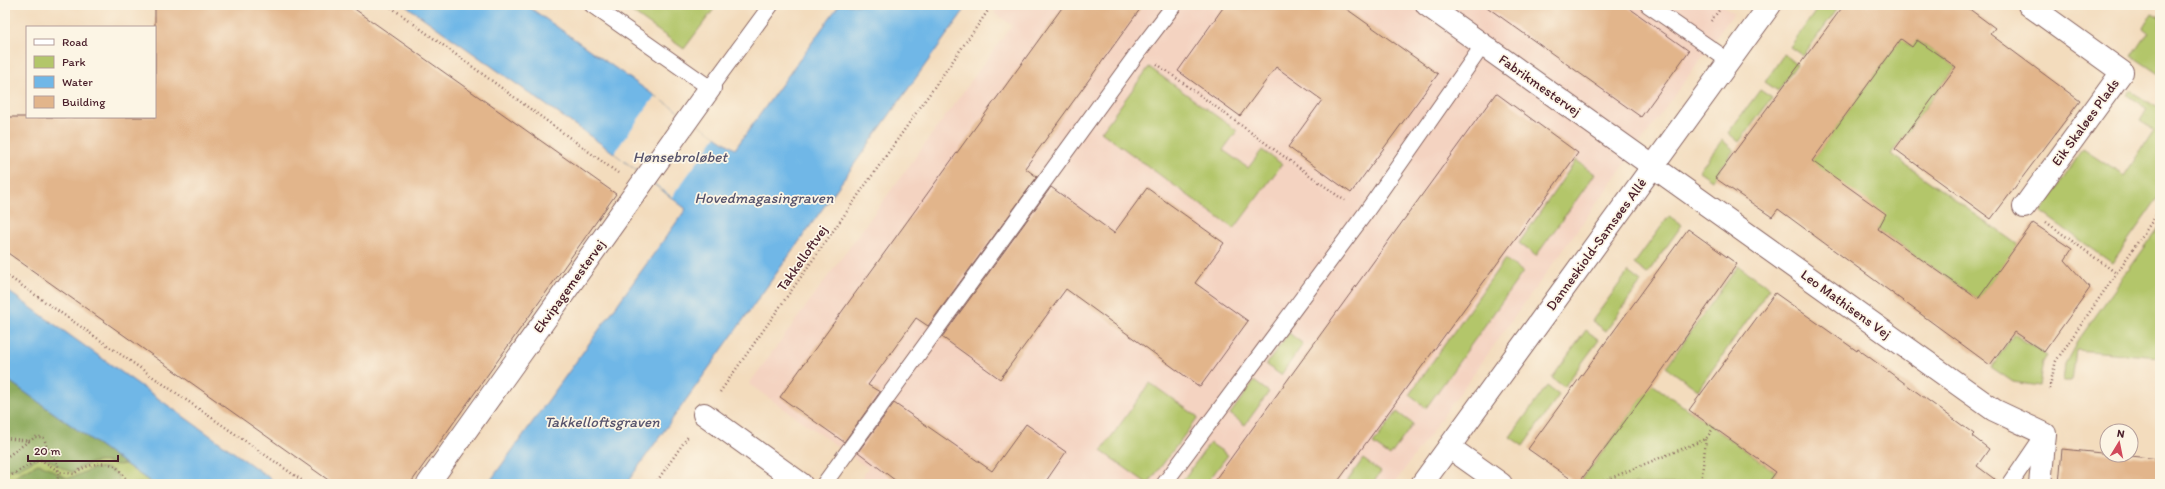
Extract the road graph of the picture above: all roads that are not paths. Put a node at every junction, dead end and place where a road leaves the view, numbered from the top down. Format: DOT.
graph roads {
  1 [pos="592,5"];
  2 [pos="771,5"];
  3 [pos="1174,5"];
  4 [pos="1427,5"];
  5 [pos="1648,5"];
  6 [pos="1770,5"];
  7 [pos="2029,5"];
  8 [pos="1483,45"];
  9 [pos="1729,61"];
  10 [pos="705,95"];
  11 [pos="1653,166"];
  12 [pos="2024,207"];
  13 [pos="704,414"];
  14 [pos="2045,434"];
  15 [pos="1449,447"];
  16 [pos="428,484"];
  17 [pos="801,484"];
  18 [pos="824,484"];
  19 [pos="1164,484"];
  20 [pos="1422,484"];
  21 [pos="1501,484"];
  22 [pos="2010,484"];
  23 [pos="2040,484"];
  1 -- 10 [label="lane"];
  2 -- 10 [label="lane, Ekvipagemestervej"];
  3 -- 18 [label="lane"];
  4 -- 8 [label="street, Fabrikmestervej"];
  5 -- 9 [label="lane"];
  6 -- 9 [label="street, Danneskiold-Samsøes Allé"];
  7 -- 12 [label="street, Eik Skaløes Plads"];
  8 -- 11 [label="street, Fabrikmestervej"];
  8 -- 19 [label="lane"];
  9 -- 11 [label="street, Danneskiold-Samsøes Allé"];
  10 -- 16 [label="street, Ekvipagemestervej"];
  11 -- 14 [label="street, Leo Mathisens Vej"];
  11 -- 15 [label="street, Danneskiold-Samsøes Allé"];
  13 -- 17 [label="street"];
  14 -- 22 [label="lane"];
  14 -- 23 [label="street"];
  15 -- 20 [label="street, Danneskiold-Samsøes Allé"];
  15 -- 21 [label="street"];
}
